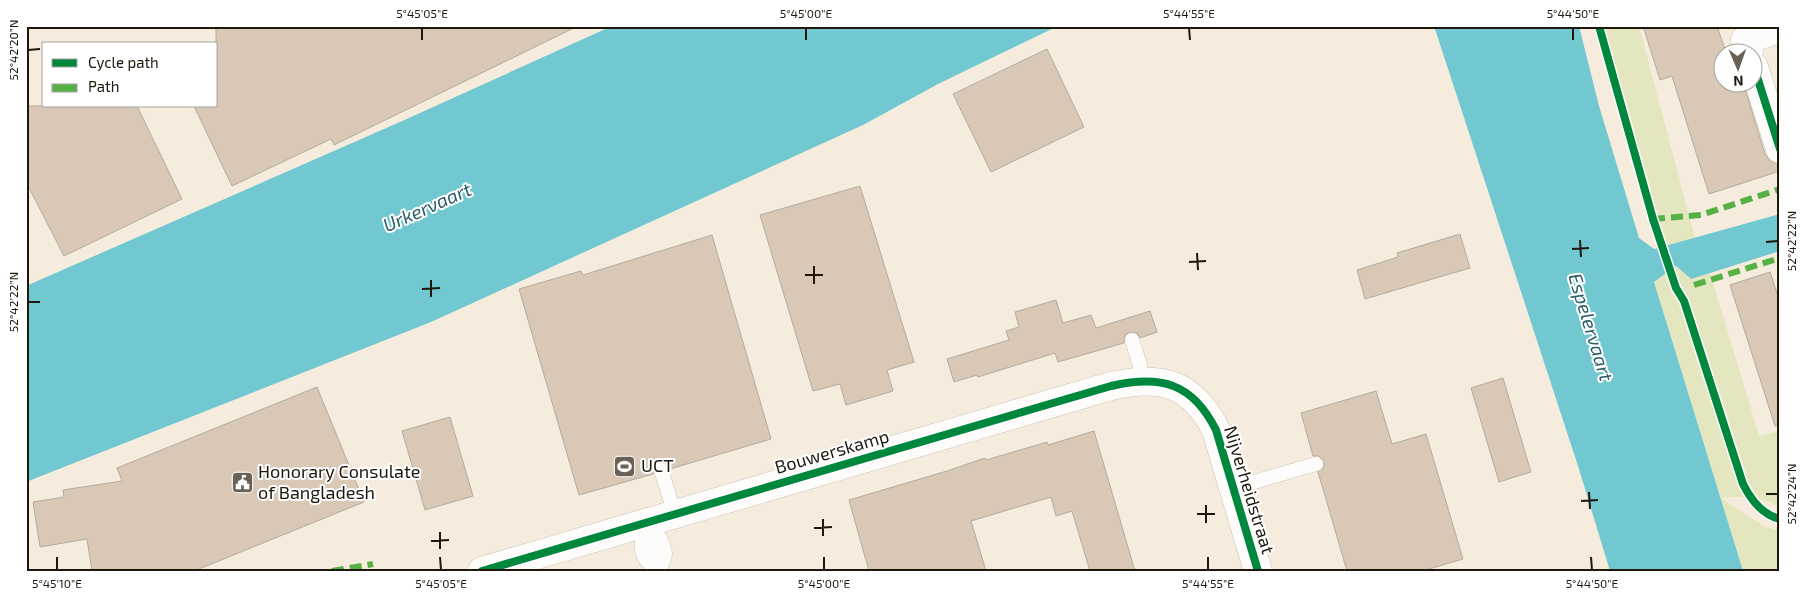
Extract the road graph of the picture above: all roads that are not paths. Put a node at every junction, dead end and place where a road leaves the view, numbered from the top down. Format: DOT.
graph roads {
  1 [pos="1780,29"];
  2 [pos="1741,40"];
  3 [pos="1762,92"];
  4 [pos="1780,149"];
  5 [pos="1132,340"];
  6 [pos="1140,381"];
  7 [pos="1191,395"];
  8 [pos="1316,464"];
  9 [pos="661,470"];
  10 [pos="1233,488"];
  11 [pos="675,514"];
  12 [pos="652,548"];
  13 [pos="482,571"];
  14 [pos="1258,571"];
  1 -- 2 [label="street"];
  3 -- 4 [label="street"];
  5 -- 6 [label="lane"];
  6 -- 7 [label="street, Bouwerskamp"];
  6 -- 11 [label="street, Bouwerskamp"];
  7 -- 10 [label="street, Nijverheidstraat"];
  8 -- 10 [label="lane"];
  9 -- 11 [label="lane"];
  10 -- 14 [label="street, Nijverheidstraat"];
  11 -- 12 [label="street, Bouwerskamp"];
  12 -- 13 [label="street, Bouwerskamp"];
}
